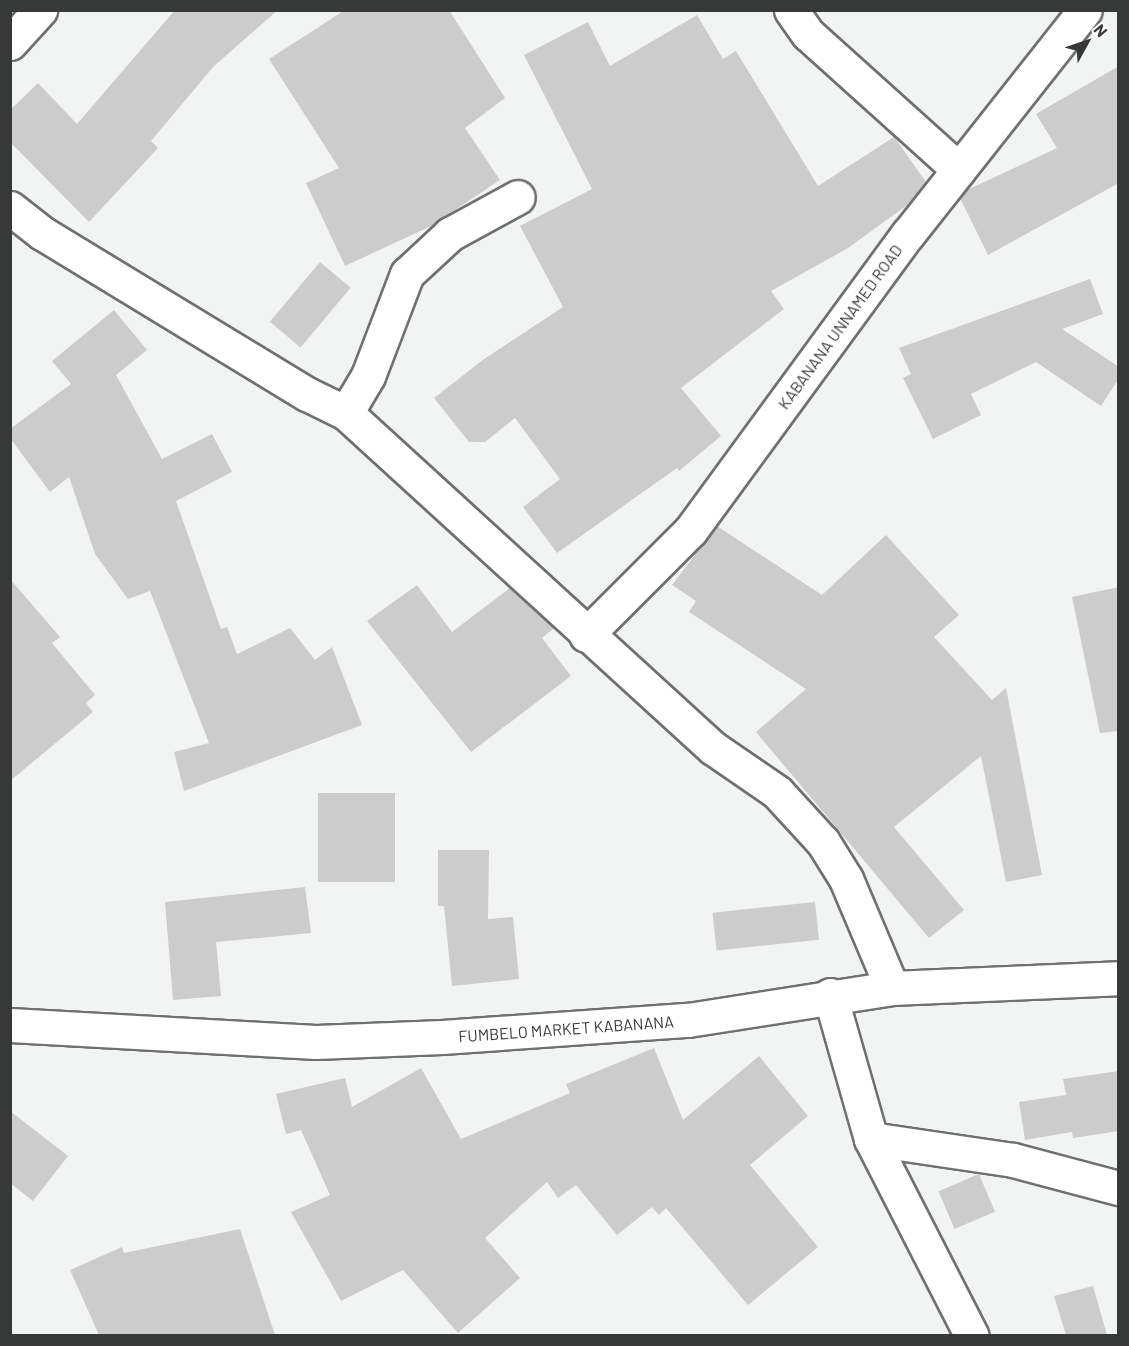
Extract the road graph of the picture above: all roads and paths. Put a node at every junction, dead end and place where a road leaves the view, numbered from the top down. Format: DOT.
graph roads {
  1 [pos="40,10"];
  2 [pos="791,10"];
  3 [pos="1085,10"];
  4 [pos="10,43"];
  5 [pos="959,170"];
  6 [pos="518,197"];
  7 [pos="10,208"];
  8 [pos="346,413"];
  9 [pos="586,635"];
  10 [pos="1119,978"];
  11 [pos="892,988"];
  12 [pos="830,995"];
  13 [pos="10,1025"];
  14 [pos="871,1139"];
  15 [pos="1119,1188"];
  16 [pos="972,1335"];
  1 -- 4 [label="street"];
  2 -- 5 [label="street"];
  3 -- 5 [label="street, KABANANA UNNAMED ROAD"];
  5 -- 9 [label="street, KABANANA UNNAMED ROAD"];
  6 -- 8 [label="street"];
  7 -- 8 [label="street"];
  8 -- 9 [label="street"];
  9 -- 11 [label="street"];
  10 -- 11 [label="street, FUMBELO MARKET KABANANA"];
  11 -- 12 [label="street, FUMBELO MARKET KABANANA"];
  12 -- 13 [label="street, FUMBELO MARKET KABANANA"];
  12 -- 14 [label="street"];
  14 -- 15 [label="street"];
  14 -- 16 [label="street"];
}
